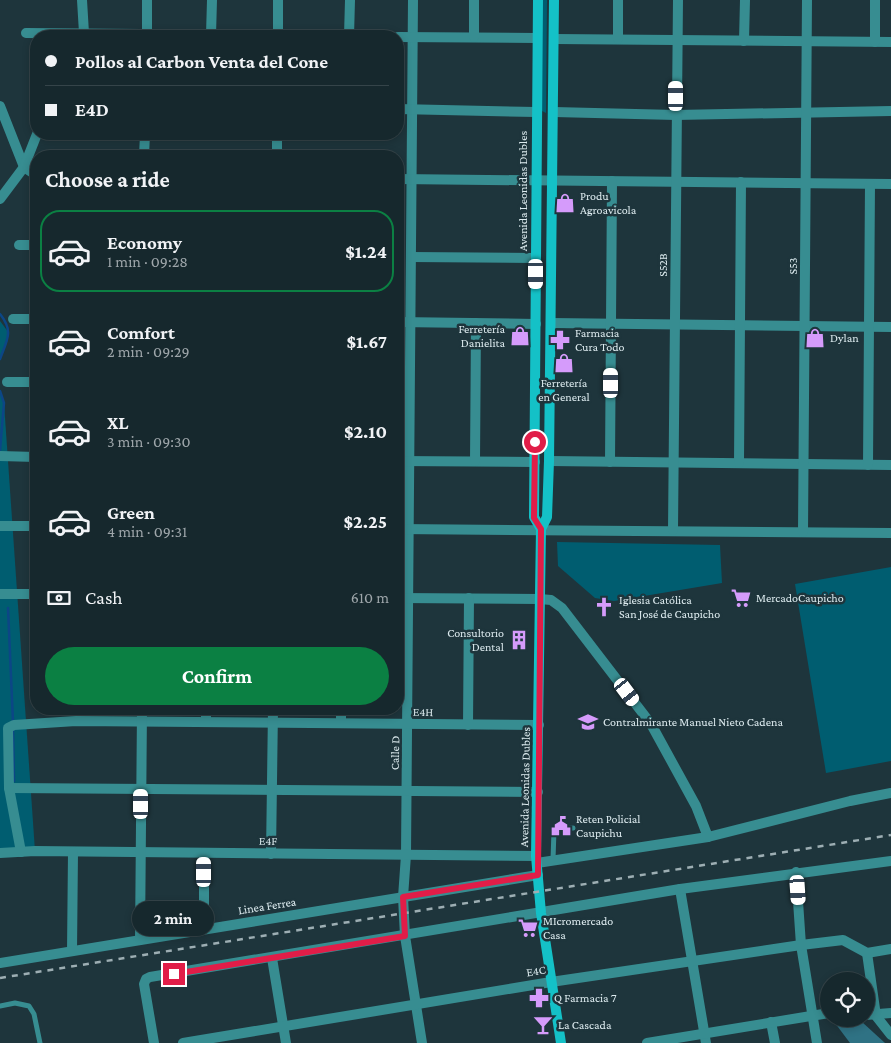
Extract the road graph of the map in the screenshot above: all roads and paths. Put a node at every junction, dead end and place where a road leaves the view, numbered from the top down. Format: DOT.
graph roads {
  1 [pos="82,0"];
  2 [pos="147,0"];
  3 [pos="212,0"];
  4 [pos="278,0"];
  5 [pos="350,0"];
  6 [pos="413,0"];
  7 [pos="474,0"];
  8 [pos="538,0"];
  9 [pos="554,0"];
  10 [pos="618,0"];
  11 [pos="678,0"];
  12 [pos="744,0"];
  13 [pos="808,0"];
  14 [pos="875,0"];
  15 [pos="84,30"];
  16 [pos="147,30"];
  17 [pos="211,30"];
  18 [pos="278,30"];
  19 [pos="350,30"];
  20 [pos="26,33"];
  21 [pos="30,33"];
  22 [pos="404,37"];
  23 [pos="413,37"];
  24 [pos="474,38"];
  25 [pos="537,38"];
  26 [pos="554,39"];
  27 [pos="618,40"];
  28 [pos="677,40"];
  29 [pos="744,41"];
  30 [pos="807,42"];
  31 [pos="875,42"];
  32 [pos="891,42"];
  33 [pos="0,106"];
  34 [pos="404,109"];
  35 [pos="412,109"];
  36 [pos="891,111"];
  37 [pos="536,112"];
  38 [pos="554,112"];
  39 [pos="807,113"];
  40 [pos="676,115"];
  41 [pos="30,152"];
  42 [pos="24,167"];
  43 [pos="30,171"];
  44 [pos="404,179"];
  45 [pos="412,179"];
  46 [pos="536,180"];
  47 [pos="552,180"];
  48 [pos="612,181"];
  49 [pos="676,182"];
  50 [pos="741,182"];
  51 [pos="806,183"];
  52 [pos="870,184"];
  53 [pos="891,184"];
  54 [pos="0,199"];
  55 [pos="19,245"];
  56 [pos="30,245"];
  57 [pos="411,257"];
  58 [pos="536,258"];
  59 [pos="13,319"];
  60 [pos="30,319"];
  61 [pos="404,322"];
  62 [pos="410,322"];
  63 [pos="476,323"];
  64 [pos="551,323"];
  65 [pos="536,324"];
  66 [pos="611,324"];
  67 [pos="674,324"];
  68 [pos="740,325"];
  69 [pos="805,326"];
  70 [pos="869,326"];
  71 [pos="891,326"];
  72 [pos="7,382"];
  73 [pos="30,382"];
  74 [pos="0,456"];
  75 [pos="30,457"];
  76 [pos="404,461"];
  77 [pos="409,461"];
  78 [pos="475,461"];
  79 [pos="549,461"];
  80 [pos="535,462"];
  81 [pos="610,462"];
  82 [pos="674,462"];
  83 [pos="739,463"];
  84 [pos="804,464"];
  85 [pos="868,465"];
  86 [pos="891,465"];
  87 [pos="0,526"];
  88 [pos="30,526"];
  89 [pos="404,529"];
  90 [pos="409,529"];
  91 [pos="541,529"];
  92 [pos="673,530"];
  93 [pos="803,532"];
  94 [pos="891,533"];
  95 [pos="404,586"];
  96 [pos="0,594"];
  97 [pos="30,594"];
  98 [pos="404,598"];
  99 [pos="469,598"];
  100 [pos="540,599"];
  101 [pos="404,630"];
  102 [pos="76,715"];
  103 [pos="142,715"];
  104 [pos="206,715"];
  105 [pos="273,715"];
  106 [pos="341,715"];
  107 [pos="76,720"];
  108 [pos="142,721"];
  109 [pos="206,722"];
  110 [pos="272,723"];
  111 [pos="341,723"];
  112 [pos="407,724"];
  113 [pos="468,725"];
  114 [pos="539,725"];
  115 [pos="9,788"];
  116 [pos="141,788"];
  117 [pos="272,789"];
  118 [pos="407,790"];
  119 [pos="538,792"];
  120 [pos="891,793"];
  121 [pos="573,828"];
  122 [pos="708,837"];
  123 [pos="21,852"];
  124 [pos="73,852"];
  125 [pos="140,852"];
  126 [pos="0,853"];
  127 [pos="204,853"];
  128 [pos="272,854"];
  129 [pos="406,855"];
  130 [pos="536,860"];
  131 [pos="553,861"];
  132 [pos="891,861"];
  133 [pos="796,872"];
  134 [pos="538,875"];
  135 [pos="680,889"];
  136 [pos="403,897"];
  137 [pos="541,913"];
  138 [pos="204,929"];
  139 [pos="405,936"];
  140 [pos="140,940"];
  141 [pos="801,945"];
  142 [pos="891,949"];
  143 [pos="72,951"];
  144 [pos="867,952"];
  145 [pos="272,958"];
  146 [pos="0,961"];
  147 [pos="692,962"];
  148 [pos="868,972"];
  149 [pos="551,982"];
  150 [pos="416,1004"];
  151 [pos="0,1006"];
  152 [pos="891,1013"];
  153 [pos="820,1014"];
  154 [pos="812,1015"];
  155 [pos="875,1015"];
  156 [pos="875,1020"];
  157 [pos="771,1022"];
  158 [pos="284,1026"];
  159 [pos="891,1035"];
  160 [pos="705,1038"];
  161 [pos="40,1043"];
  162 [pos="154,1043"];
  163 [pos="183,1043"];
  164 [pos="286,1043"];
  165 [pos="422,1043"];
  166 [pos="561,1043"];
  167 [pos="647,1043"];
  168 [pos="774,1043"];
  169 [pos="817,1043"];
  1 -- 15 [label="street"];
  2 -- 16 [label="street"];
  3 -- 17 [label="street"];
  4 -- 18 [label="street"];
  5 -- 19 [label="street"];
  6 -- 23 [label="street, Calle D"];
  7 -- 24 [label="street"];
  8 -- 25 [label="main road, Avenida Leonidas Dubles"];
  9 -- 26 [label="main road, Avenida Leonidas Dubles"];
  10 -- 27 [label="street"];
  11 -- 28 [label="street, S52B"];
  12 -- 29 [label="street"];
  13 -- 30 [label="street, S53"];
  14 -- 31 [label="street"];
  20 -- 21 [label="street"];
  22 -- 23 [label="street"];
  23 -- 24 [label="street"];
  23 -- 35 [label="street, Calle D"];
  24 -- 25 [label="street"];
  25 -- 37 [label="main road, Avenida Leonidas Dubles"];
  26 -- 27 [label="street"];
  26 -- 38 [label="main road, Avenida Leonidas Dubles"];
  27 -- 28 [label="street"];
  28 -- 29 [label="street"];
  28 -- 40 [label="street, S52B"];
  29 -- 30 [label="street"];
  30 -- 31 [label="street"];
  30 -- 39 [label="street, S53"];
  31 -- 32 [label="street"];
  33 -- 42 [label="street"];
  34 -- 35 [label="street"];
  35 -- 37 [label="street"];
  35 -- 45 [label="street, Calle D"];
  36 -- 39 [label="street"];
  37 -- 46 [label="main road, Avenida Leonidas Dubles"];
  38 -- 40 [label="street"];
  38 -- 47 [label="main road, Avenida Leonidas Dubles"];
  39 -- 40 [label="street"];
  39 -- 51 [label="street, S53"];
  40 -- 49 [label="street, S52B"];
  41 -- 42 [label="street"];
  42 -- 43 [label="street"];
  42 -- 54 [label="street"];
  44 -- 45 [label="street"];
  45 -- 46 [label="street"];
  45 -- 57 [label="street, Calle D"];
  46 -- 47 [label="street"];
  46 -- 58 [label="main road, Avenida Leonidas Dubles"];
  47 -- 48 [label="street"];
  47 -- 64 [label="main road, Avenida Leonidas Dubles"];
  48 -- 49 [label="street"];
  48 -- 66 [label="street"];
  49 -- 50 [label="street"];
  49 -- 67 [label="street, S52B"];
  50 -- 51 [label="street"];
  50 -- 68 [label="street"];
  51 -- 52 [label="street"];
  51 -- 69 [label="street, S53"];
  52 -- 53 [label="street"];
  52 -- 70 [label="street"];
  55 -- 56 [label="street"];
  57 -- 58 [label="street"];
  57 -- 62 [label="street, Calle D"];
  58 -- 65 [label="main road, Avenida Leonidas Dubles"];
  59 -- 60 [label="street"];
  61 -- 62 [label="street"];
  62 -- 63 [label="street"];
  62 -- 77 [label="street, Calle D"];
  63 -- 65 [label="street"];
  63 -- 78 [label="street"];
  64 -- 66 [label="street"];
  64 -- 79 [label="main road, Avenida Leonidas Dubles"];
  65 -- 80 [label="main road, Avenida Leonidas Dubles"];
  66 -- 67 [label="street"];
  66 -- 81 [label="street"];
  67 -- 68 [label="street"];
  67 -- 82 [label="street, S52B"];
  68 -- 69 [label="street"];
  68 -- 83 [label="street"];
  69 -- 70 [label="street"];
  69 -- 84 [label="street, S53"];
  70 -- 71 [label="street"];
  70 -- 85 [label="street"];
  72 -- 73 [label="street"];
  74 -- 75 [label="street"];
  76 -- 77 [label="street"];
  77 -- 78 [label="street"];
  77 -- 90 [label="street, Calle D"];
  78 -- 80 [label="street"];
  79 -- 81 [label="street"];
  79 -- 91 [label="main road, Avenida Leonidas Dubles"];
  80 -- 91 [label="main road, Avenida Leonidas Dubles"];
  81 -- 82 [label="street"];
  82 -- 83 [label="street"];
  82 -- 92 [label="street, S52B"];
  83 -- 84 [label="street"];
  84 -- 85 [label="street"];
  84 -- 93 [label="street, S53"];
  85 -- 86 [label="street"];
  87 -- 88 [label="street"];
  89 -- 90 [label="street"];
  90 -- 91 [label="street"];
  90 -- 95 [label="street, Calle D"];
  91 -- 92 [label="street"];
  91 -- 100 [label="main road, Avenida Leonidas Dubles"];
  92 -- 93 [label="street"];
  93 -- 94 [label="street"];
  96 -- 97 [label="street"];
  98 -- 99 [label="street"];
  99 -- 100 [label="street"];
  99 -- 113 [label="street"];
  100 -- 114 [label="main road, Avenida Leonidas Dubles"];
  100 -- 122 [label="street"];
  101 -- 112 [label="street, Calle D"];
  102 -- 107 [label="street"];
  103 -- 108 [label="street"];
  104 -- 109 [label="street"];
  105 -- 110 [label="street"];
  106 -- 111 [label="street"];
  107 -- 108 [label="street, E4H"];
  107 -- 115 [label="street, E4H"];
  108 -- 109 [label="street, E4H"];
  108 -- 116 [label="street"];
  109 -- 110 [label="street, E4H"];
  110 -- 111 [label="street, E4H"];
  110 -- 117 [label="street"];
  111 -- 112 [label="street, E4H"];
  112 -- 113 [label="street, E4H"];
  112 -- 118 [label="street, Calle D"];
  113 -- 114 [label="street, E4H"];
  114 -- 119 [label="main road, Avenida Leonidas Dubles"];
  115 -- 116 [label="street"];
  115 -- 123 [label="street"];
  116 -- 117 [label="street"];
  116 -- 125 [label="street"];
  117 -- 118 [label="street"];
  117 -- 128 [label="street"];
  118 -- 119 [label="street"];
  118 -- 129 [label="street, Calle D"];
  119 -- 130 [label="main road, Avenida Leonidas Dubles"];
  120 -- 122 [label="street, E4F"];
  121 -- 131 [label="lane"];
  122 -- 131 [label="street, E4F"];
  123 -- 124 [label="street, E4F"];
  123 -- 126 [label="street, E4F"];
  124 -- 125 [label="street, E4F"];
  124 -- 143 [label="street"];
  125 -- 127 [label="street, E4F"];
  125 -- 140 [label="street"];
  127 -- 128 [label="street, E4F"];
  127 -- 138 [label="street"];
  128 -- 129 [label="street, E4F"];
  129 -- 130 [label="street, E4F"];
  129 -- 136 [label="street, Calle D"];
  130 -- 131 [label="street, E4F"];
  130 -- 134 [label="main road, Avenida Leonidas Dubles"];
  132 -- 133 [label="street"];
  133 -- 135 [label="street"];
  133 -- 141 [label="street"];
  134 -- 136 [label="street, Linea Ferrea"];
  134 -- 137 [label="main road, Avenida Leonidas Dubles"];
  135 -- 137 [label="street"];
  135 -- 147 [label="street"];
  136 -- 138 [label="street, Linea Ferrea"];
  136 -- 139 [label="street, Calle D"];
  137 -- 139 [label="street"];
  137 -- 149 [label="main road, Avenida Leonidas Dubles"];
  138 -- 140 [label="street, Linea Ferrea"];
  139 -- 145 [label="street"];
  139 -- 150 [label="street, Calle D"];
  140 -- 143 [label="street, Linea Ferrea"];
  141 -- 144 [label="street, E4C"];
  141 -- 147 [label="street, E4C"];
  141 -- 154 [label="street"];
  142 -- 144 [label="street"];
  143 -- 146 [label="street, Linea Ferrea"];
  144 -- 148 [label="street"];
  145 -- 158 [label="street"];
  145 -- 162 [label="street"];
  147 -- 149 [label="street, E4C"];
  147 -- 160 [label="street"];
  149 -- 150 [label="street, E4C"];
  149 -- 166 [label="main road, Avenida Leonidas Dubles"];
  150 -- 158 [label="street, E4C"];
  150 -- 165 [label="street, Calle D"];
  151 -- 161 [label="lane"];
  152 -- 155 [label="street"];
  153 -- 154 [label="street"];
  154 -- 157 [label="street"];
  154 -- 169 [label="street"];
  156 -- 159 [label="street"];
  157 -- 160 [label="street"];
  157 -- 168 [label="street"];
  158 -- 163 [label="street, E4C"];
  158 -- 164 [label="street"];
  160 -- 167 [label="street"];
}
